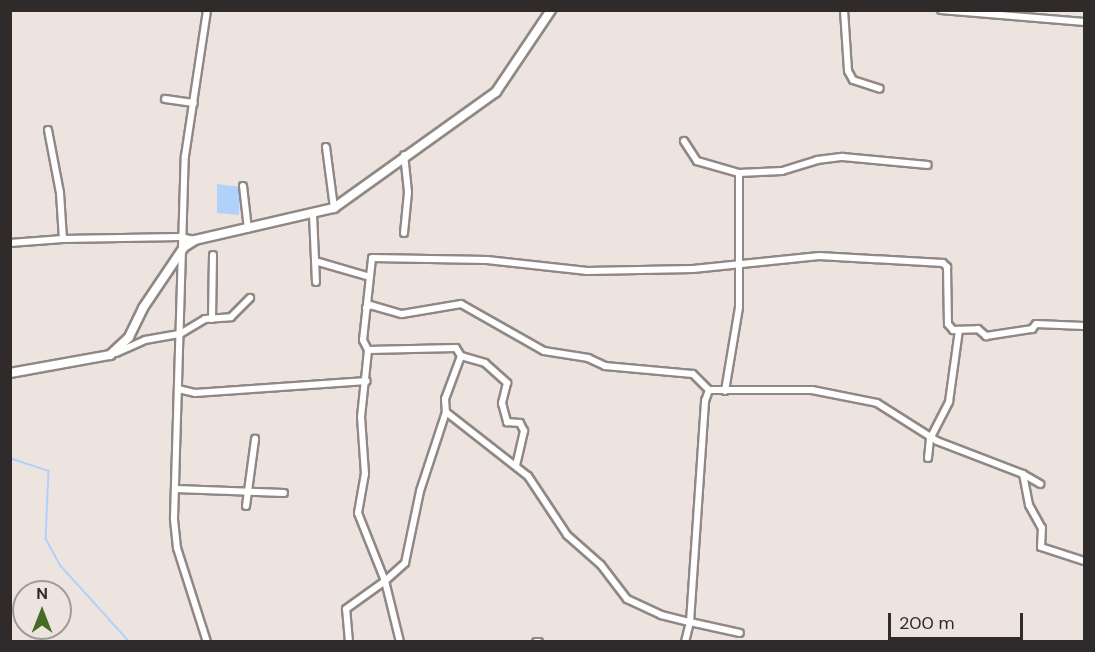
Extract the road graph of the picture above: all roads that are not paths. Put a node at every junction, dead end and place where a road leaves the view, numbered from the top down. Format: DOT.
graph roads {
  1 [pos="207,10"];
  2 [pos="551,10"];
  3 [pos="844,10"];
  4 [pos="940,10"];
  5 [pos="1084,22"];
  6 [pos="880,89"];
  7 [pos="165,99"];
  8 [pos="194,103"];
  9 [pos="48,130"];
  10 [pos="684,141"];
  11 [pos="326,147"];
  12 [pos="404,155"];
  13 [pos="927,165"];
  14 [pos="739,173"];
  15 [pos="243,186"];
  16 [pos="334,208"];
  17 [pos="313,214"];
  18 [pos="249,229"];
  19 [pos="404,233"];
  20 [pos="180,237"];
  21 [pos="63,239"];
  22 [pos="195,240"];
  23 [pos="10,243"];
  24 [pos="180,254"];
  25 [pos="213,255"];
  26 [pos="315,261"];
  27 [pos="742,266"];
  28 [pos="370,277"];
  29 [pos="316,282"];
  30 [pos="250,298"];
  31 [pos="366,308"];
  32 [pos="212,319"];
  33 [pos="1084,326"];
  34 [pos="959,330"];
  35 [pos="180,334"];
  36 [pos="368,350"];
  37 [pos="110,355"];
  38 [pos="460,356"];
  39 [pos="10,373"];
  40 [pos="367,381"];
  41 [pos="178,389"];
  42 [pos="709,390"];
  43 [pos="725,391"];
  44 [pos="446,412"];
  45 [pos="255,438"];
  46 [pos="932,438"];
  47 [pos="928,458"];
  48 [pos="516,465"];
  49 [pos="1023,474"];
  50 [pos="1041,484"];
  51 [pos="176,489"];
  52 [pos="247,490"];
  53 [pos="284,493"];
  54 [pos="246,506"];
  55 [pos="1084,561"];
  56 [pos="386,581"];
  57 [pos="690,622"];
  58 [pos="740,633"];
  59 [pos="207,642"];
  60 [pos="349,642"];
  61 [pos="400,642"];
  62 [pos="685,642"];
  1 -- 8 [label="street"];
  2 -- 12 [label="main road"];
  3 -- 6 [label="street"];
  4 -- 5 [label="street"];
  7 -- 8 [label="street"];
  8 -- 20 [label="street"];
  9 -- 21 [label="street"];
  10 -- 14 [label="street"];
  11 -- 16 [label="street"];
  12 -- 16 [label="main road"];
  12 -- 19 [label="street"];
  13 -- 14 [label="street"];
  14 -- 27 [label="street"];
  15 -- 18 [label="street"];
  16 -- 17 [label="main road"];
  17 -- 18 [label="main road"];
  17 -- 26 [label="street"];
  18 -- 22 [label="main road"];
  20 -- 21 [label="street"];
  20 -- 22 [label="street"];
  20 -- 24 [label="street"];
  21 -- 23 [label="street"];
  22 -- 24 [label="main road"];
  24 -- 35 [label="street"];
  24 -- 37 [label="main road"];
  25 -- 32 [label="street"];
  26 -- 28 [label="street"];
  26 -- 29 [label="street"];
  27 -- 28 [label="street"];
  27 -- 34 [label="street"];
  27 -- 43 [label="street"];
  28 -- 31 [label="street"];
  30 -- 32 [label="street"];
  31 -- 36 [label="street"];
  31 -- 42 [label="street"];
  32 -- 35 [label="street"];
  33 -- 34 [label="street"];
  34 -- 46 [label="street"];
  35 -- 37 [label="street"];
  35 -- 41 [label="street"];
  36 -- 38 [label="street"];
  36 -- 40 [label="street"];
  37 -- 39 [label="main road"];
  38 -- 44 [label="street"];
  38 -- 48 [label="street"];
  40 -- 41 [label="street"];
  40 -- 56 [label="street"];
  41 -- 51 [label="street"];
  42 -- 43 [label="street"];
  42 -- 57 [label="street"];
  43 -- 46 [label="street"];
  44 -- 48 [label="street"];
  44 -- 56 [label="street"];
  45 -- 52 [label="street"];
  46 -- 47 [label="street"];
  46 -- 49 [label="street"];
  48 -- 57 [label="street"];
  49 -- 50 [label="street"];
  49 -- 55 [label="street"];
  51 -- 52 [label="street"];
  51 -- 59 [label="street"];
  52 -- 53 [label="street"];
  52 -- 54 [label="street"];
  56 -- 60 [label="street"];
  56 -- 61 [label="street"];
  57 -- 58 [label="street"];
  57 -- 62 [label="street"];
}
